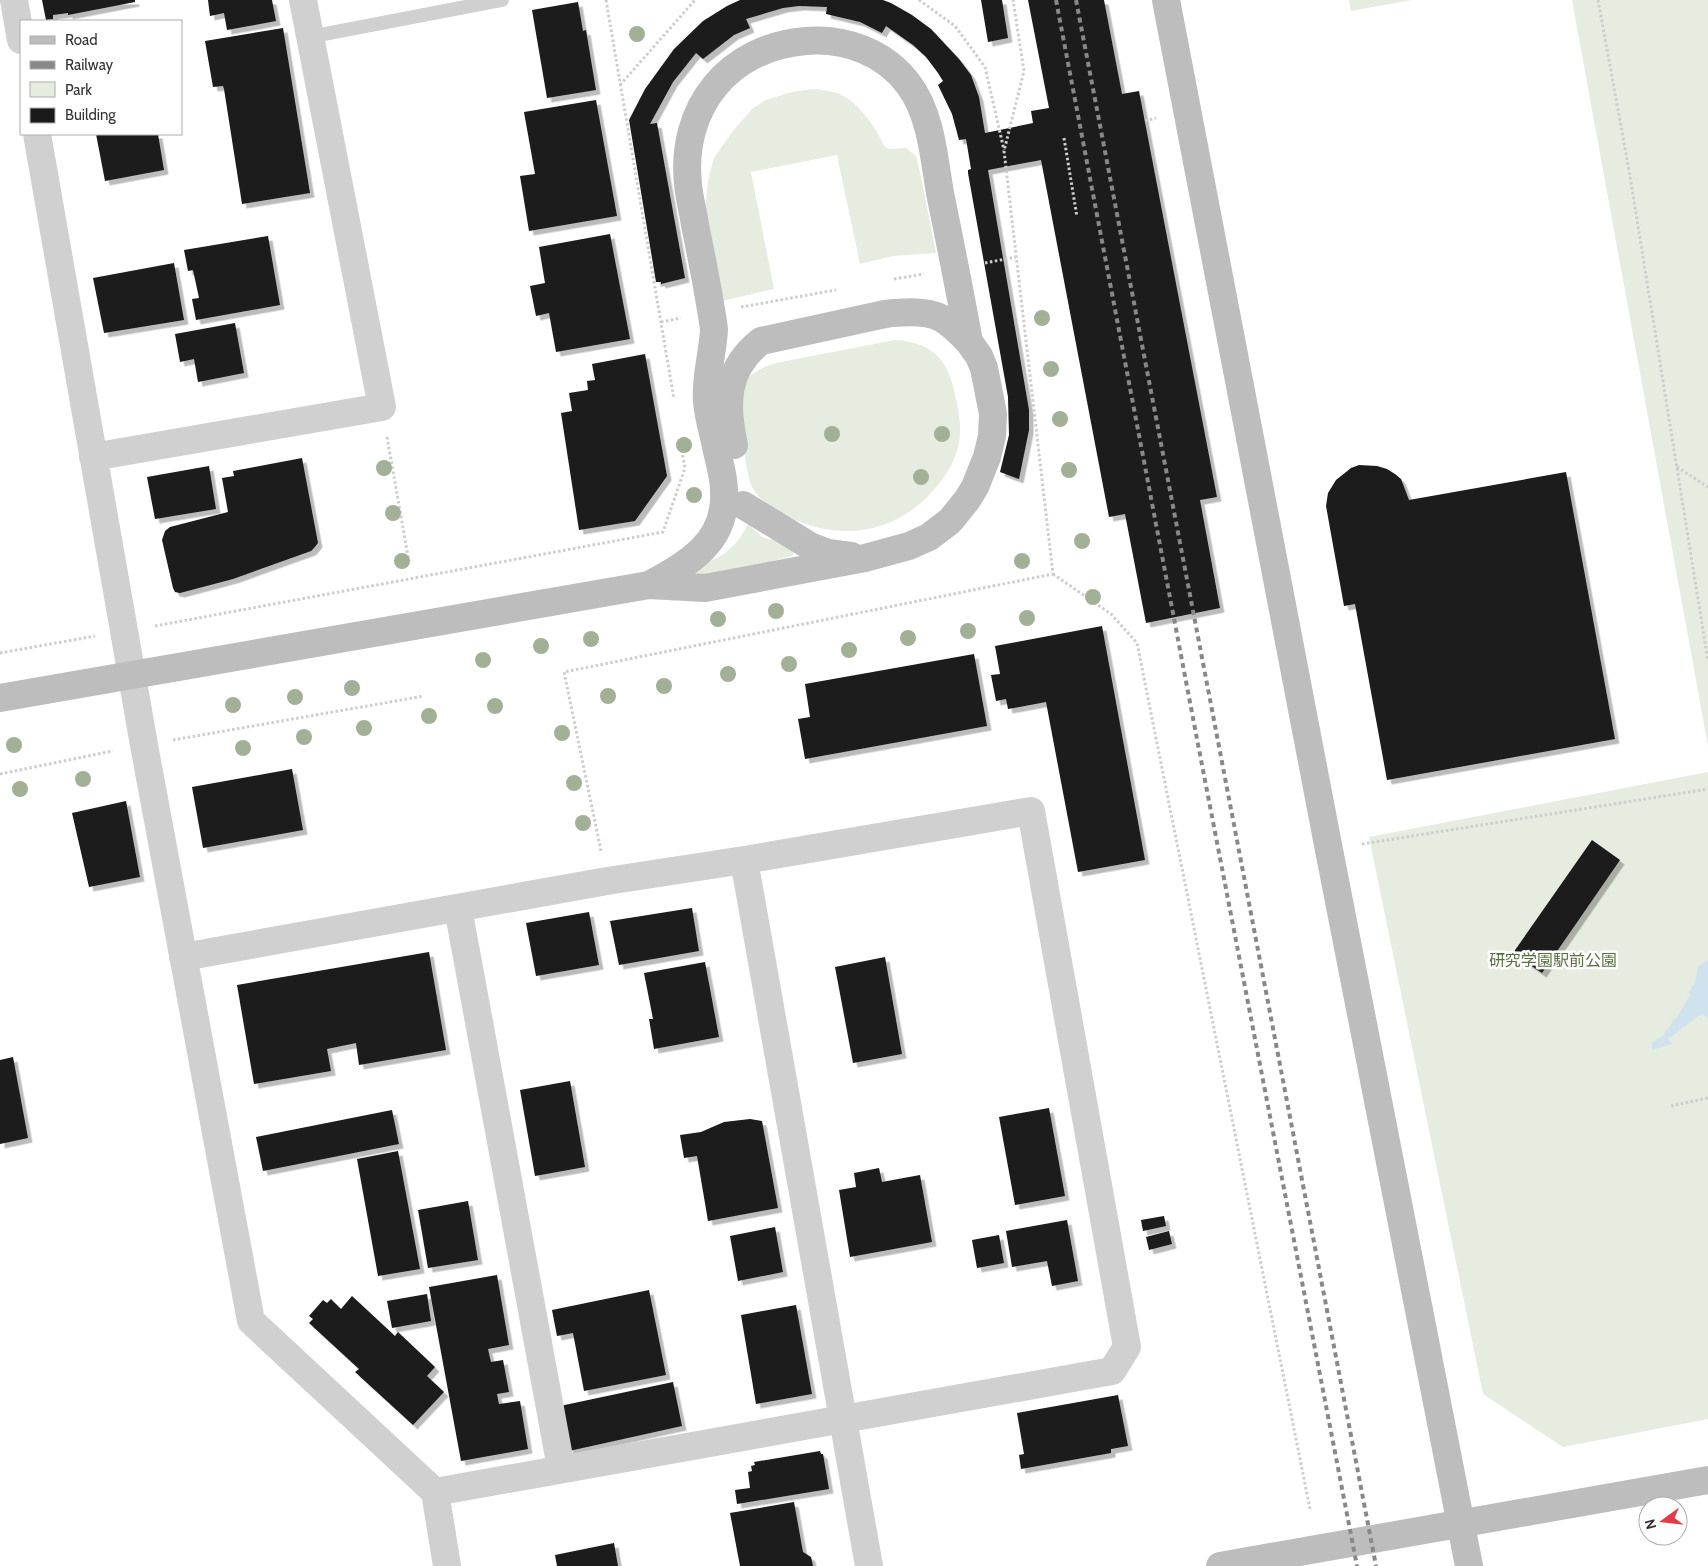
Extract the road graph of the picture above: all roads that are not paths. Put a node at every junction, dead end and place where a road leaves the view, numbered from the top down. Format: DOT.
graph roads {
  1 [pos="14,0"];
  2 [pos="303,0"];
  3 [pos="502,0"];
  4 [pos="1166,0"];
  5 [pos="20,34"];
  6 [pos="309,37"];
  7 [pos="38,135"];
  8 [pos="969,342"];
  9 [pos="93,457"];
  10 [pos="743,505"];
  11 [pos="705,548"];
  12 [pos="865,558"];
  13 [pos="649,584"];
  14 [pos="131,675"];
  15 [pos="0,698"];
  16 [pos="744,860"];
  17 [pos="458,908"];
  18 [pos="183,957"];
  19 [pos="844,1418"];
  20 [pos="561,1468"];
  21 [pos="1708,1480"];
  22 [pos="435,1492"];
  23 [pos="1461,1523"];
  24 [pos="446,1566"];
  25 [pos="869,1566"];
  26 [pos="1220,1566"];
  27 [pos="1469,1566"];
  1 -- 5 [label="street"];
  2 -- 6 [label="street"];
  3 -- 6 [label="lane"];
  4 -- 23 [label="street"];
  6 -- 9 [label="street"];
  7 -- 9 [label="street"];
  8 -- 10 [label="street"];
  8 -- 11 [label="street"];
  8 -- 12 [label="street"];
  9 -- 14 [label="street"];
  10 -- 11 [label="street"];
  10 -- 12 [label="street"];
  11 -- 13 [label="street"];
  12 -- 13 [label="street"];
  13 -- 14 [label="street"];
  14 -- 15 [label="street"];
  14 -- 18 [label="street"];
  16 -- 17 [label="street"];
  16 -- 19 [label="street"];
  16 -- 19 [label="street"];
  17 -- 18 [label="street"];
  17 -- 20 [label="street"];
  18 -- 22 [label="street"];
  19 -- 20 [label="street"];
  19 -- 25 [label="street"];
  20 -- 22 [label="street"];
  21 -- 23 [label="street"];
  22 -- 24 [label="street"];
  23 -- 26 [label="street"];
  23 -- 27 [label="street"];
}
